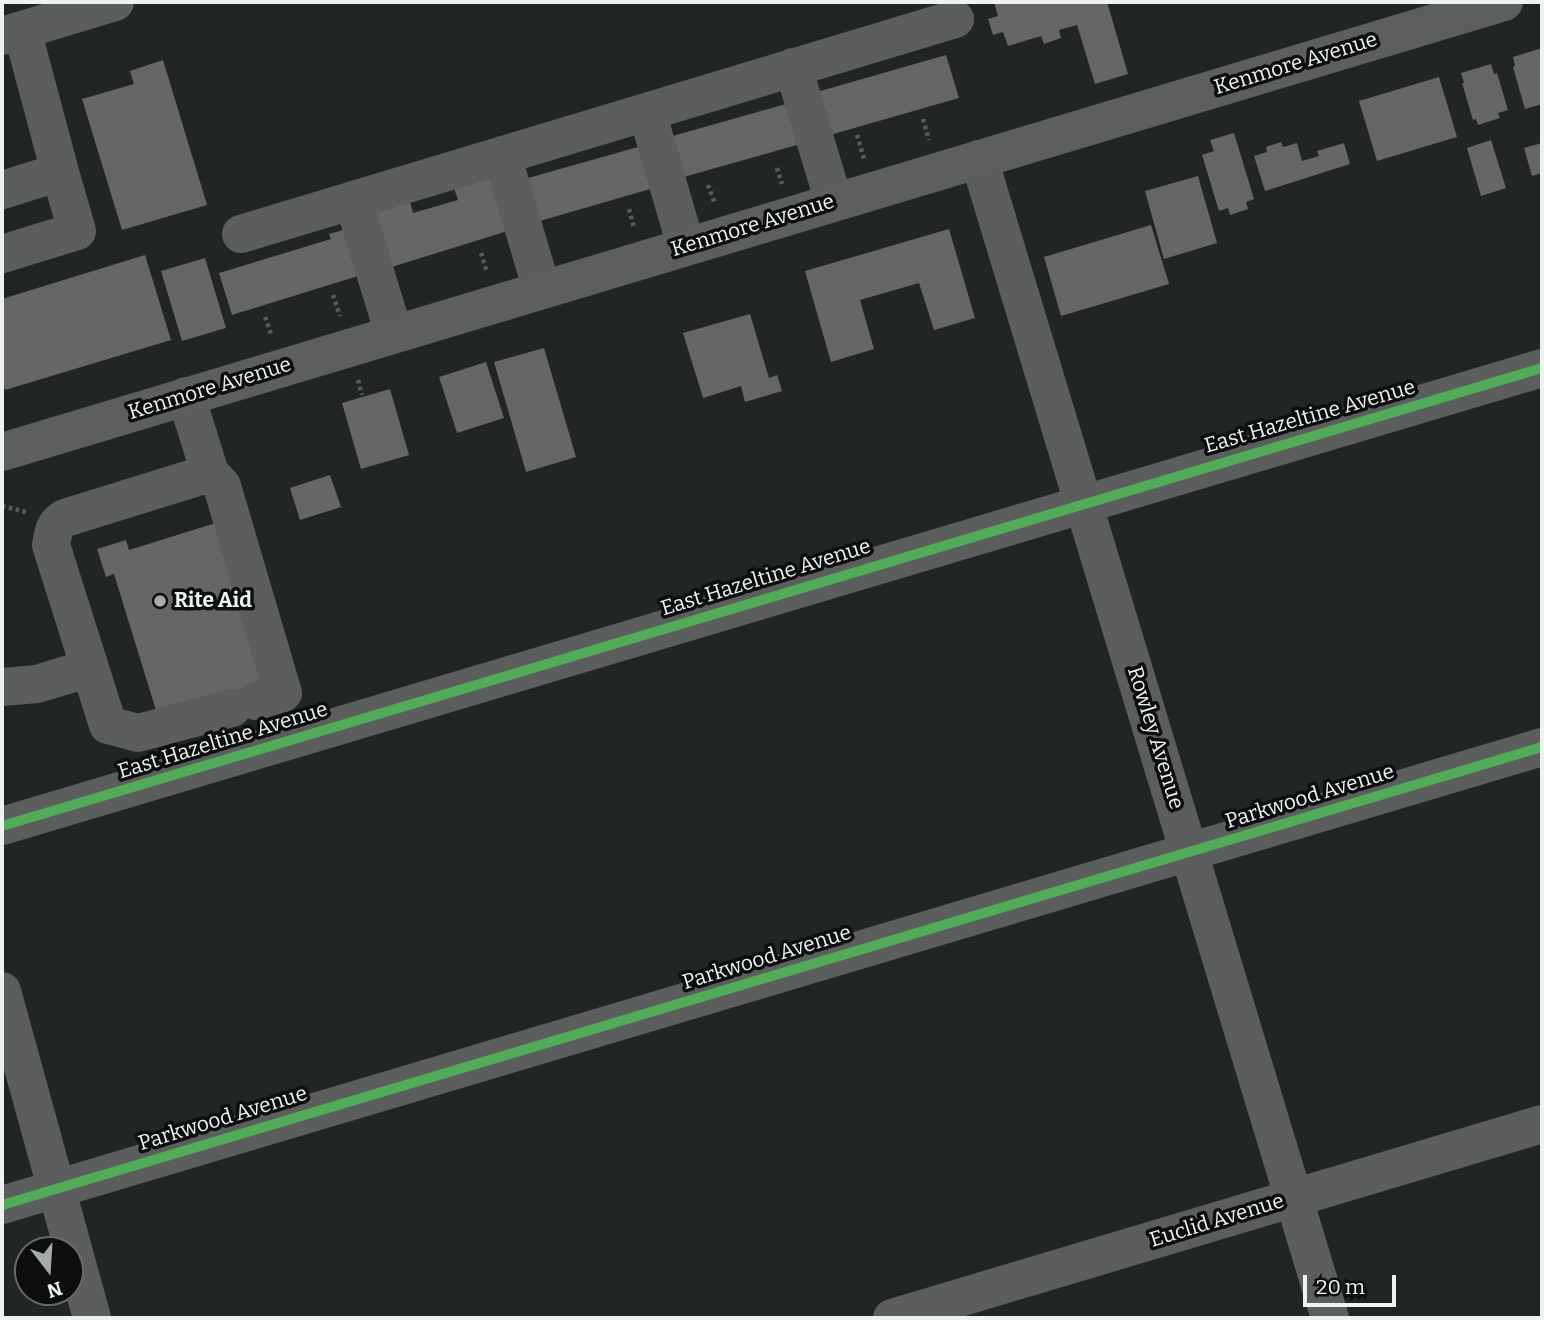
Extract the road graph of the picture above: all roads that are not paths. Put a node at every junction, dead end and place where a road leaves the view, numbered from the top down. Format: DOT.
graph roads {
  1 [pos="115,2"];
  2 [pos="1504,2"];
  3 [pos="955,19"];
  4 [pos="12,33"];
  5 [pos="793,67"];
  6 [pos="647,112"];
  7 [pos="502,155"];
  8 [pos="979,159"];
  9 [pos="61,172"];
  10 [pos="2,190"];
  11 [pos="353,200"];
  12 [pos="834,202"];
  13 [pos="241,234"];
  14 [pos="686,246"];
  15 [pos="2,254"];
  16 [pos="541,290"];
  17 [pos="394,334"];
  18 [pos="1542,368"];
  19 [pos="186,396"];
  20 [pos="2,452"];
  21 [pos="210,473"];
  22 [pos="1084,503"];
  23 [pos="90,668"];
  24 [pos="2,687"];
  25 [pos="1542,747"];
  26 [pos="2,826"];
  27 [pos="1190,853"];
  28 [pos="2,991"];
  29 [pos="1542,1124"];
  30 [pos="57,1189"];
  31 [pos="1294,1198"];
  32 [pos="2,1205"];
  33 [pos="92,1318"];
  34 [pos="892,1318"];
  35 [pos="1330,1318"];
  1 -- 4 [label="street"];
  2 -- 8 [label="main road, Kenmore Avenue"];
  3 -- 5 [label="street"];
  4 -- 9 [label="street"];
  5 -- 6 [label="street"];
  5 -- 12 [label="street"];
  6 -- 7 [label="street"];
  6 -- 14 [label="street"];
  7 -- 11 [label="street"];
  7 -- 16 [label="street"];
  8 -- 12 [label="main road, Kenmore Avenue"];
  8 -- 22 [label="street, Rowley Avenue"];
  9 -- 10 [label="street"];
  9 -- 15 [label="street"];
  11 -- 13 [label="street"];
  11 -- 17 [label="street"];
  12 -- 14 [label="main road, Kenmore Avenue"];
  14 -- 16 [label="main road, Kenmore Avenue"];
  16 -- 17 [label="main road, Kenmore Avenue"];
  17 -- 19 [label="main road, Kenmore Avenue"];
  18 -- 22 [label="street, East Hazeltine Avenue"];
  19 -- 20 [label="main road, Kenmore Avenue"];
  19 -- 21 [label="street"];
  21 -- 23 [label="street"];
  21 -- 23 [label="street"];
  22 -- 26 [label="street, East Hazeltine Avenue"];
  22 -- 27 [label="street, Rowley Avenue"];
  23 -- 24 [label="street"];
  25 -- 27 [label="street, Parkwood Avenue"];
  27 -- 30 [label="street, Parkwood Avenue"];
  27 -- 31 [label="street, Rowley Avenue"];
  28 -- 30 [label="street"];
  29 -- 31 [label="street, Euclid Avenue"];
  30 -- 32 [label="street, Parkwood Avenue"];
  30 -- 33 [label="street"];
  31 -- 34 [label="street, Euclid Avenue"];
  31 -- 35 [label="street, Rowley Avenue"];
}
